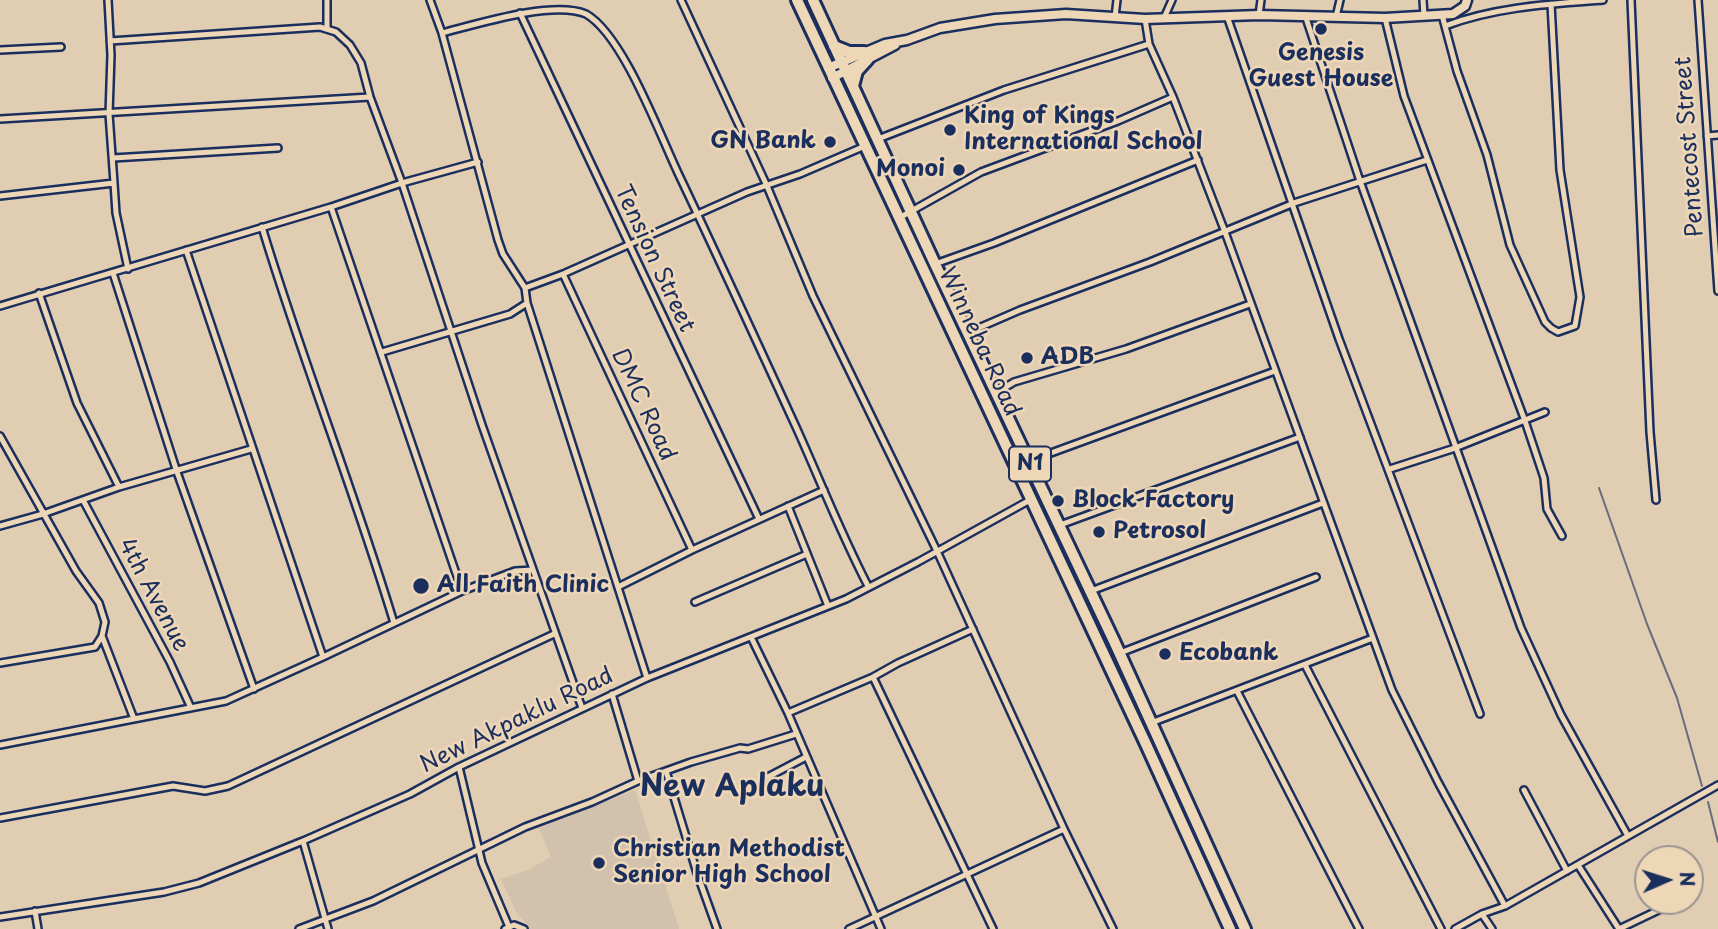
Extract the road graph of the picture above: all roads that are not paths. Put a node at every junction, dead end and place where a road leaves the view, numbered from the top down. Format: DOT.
graph roads {
  1 [pos="108,0"];
  2 [pos="327,0"];
  3 [pos="430,0"];
  4 [pos="681,0"];
  5 [pos="797,0"];
  6 [pos="813,0"];
  7 [pos="1117,0"];
  8 [pos="1172,0"];
  9 [pos="1261,0"];
  10 [pos="1339,0"];
  11 [pos="1423,0"];
  12 [pos="1467,0"];
  13 [pos="1602,0"];
  14 [pos="1632,0"];
  15 [pos="1698,0"];
  16 [pos="1550,4"];
  17 [pos="520,13"];
  18 [pos="1259,15"];
  19 [pos="1304,15"];
  20 [pos="1424,15"];
  21 [pos="1443,15"];
  22 [pos="1227,16"];
  23 [pos="1115,17"];
  24 [pos="1336,17"];
  25 [pos="1164,18"];
  26 [pos="1385,18"];
  27 [pos="1145,19"];
  28 [pos="1445,26"];
  29 [pos="327,28"];
  30 [pos="442,33"];
  31 [pos="110,41"];
  32 [pos="1149,44"];
  33 [pos="834,46"];
  34 [pos="61,47"];
  35 [pos="0,50"];
  36 [pos="866,56"];
  37 [pos="844,66"];
  38 [pos="830,73"];
  39 [pos="853,86"];
  40 [pos="370,97"];
  41 [pos="1173,97"];
  42 [pos="108,114"];
  43 [pos="0,119"];
  44 [pos="1718,135"];
  45 [pos="1707,136"];
  46 [pos="877,140"];
  47 [pos="864,146"];
  48 [pos="278,148"];
  49 [pos="113,158"];
  50 [pos="1198,160"];
  51 [pos="1427,160"];
  52 [pos="478,162"];
  53 [pos="1360,181"];
  54 [pos="114,183"];
  55 [pos="402,183"];
  56 [pos="767,186"];
  57 [pos="0,196"];
  58 [pos="1294,203"];
  59 [pos="331,207"];
  60 [pos="910,211"];
  61 [pos="697,214"];
  62 [pos="899,218"];
  63 [pos="262,227"];
  64 [pos="1225,232"];
  65 [pos="629,243"];
  66 [pos="186,250"];
  67 [pos="934,264"];
  68 [pos="128,269"];
  69 [pos="113,273"];
  70 [pos="563,274"];
  71 [pos="524,288"];
  72 [pos="1718,291"];
  73 [pos="39,293"];
  74 [pos="527,303"];
  75 [pos="1250,304"];
  76 [pos="0,306"];
  77 [pos="450,331"];
  78 [pos="967,333"];
  79 [pos="382,352"];
  80 [pos="1275,371"];
  81 [pos="996,393"];
  82 [pos="1545,412"];
  83 [pos="1525,421"];
  84 [pos="0,436"];
  85 [pos="1300,438"];
  86 [pos="1455,448"];
  87 [pos="251,449"];
  88 [pos="1029,461"];
  89 [pos="1390,469"];
  90 [pos="177,472"];
  91 [pos="119,487"];
  92 [pos="824,490"];
  93 [pos="83,500"];
  94 [pos="1030,500"];
  95 [pos="1656,500"];
  96 [pos="1322,503"];
  97 [pos="788,506"];
  98 [pos="43,514"];
  99 [pos="759,519"];
  100 [pos="1060,525"];
  101 [pos="0,526"];
  102 [pos="1562,536"];
  103 [pos="692,550"];
  104 [pos="937,551"];
  105 [pos="807,554"];
  106 [pos="533,570"];
  107 [pos="1316,578"];
  108 [pos="868,586"];
  109 [pos="618,587"];
  110 [pos="462,591"];
  111 [pos="1091,591"];
  112 [pos="695,602"];
  113 [pos="828,606"];
  114 [pos="394,623"];
  115 [pos="973,629"];
  116 [pos="554,634"];
  117 [pos="102,636"];
  118 [pos="751,637"];
  119 [pos="1373,638"];
  120 [pos="1120,653"];
  121 [pos="323,657"];
  122 [pos="0,663"];
  123 [pos="1305,666"];
  124 [pos="873,677"];
  125 [pos="647,678"];
  126 [pos="254,690"];
  127 [pos="1237,691"];
  128 [pos="612,694"];
  129 [pos="191,708"];
  130 [pos="582,708"];
  131 [pos="788,713"];
  132 [pos="1480,714"];
  133 [pos="134,719"];
  134 [pos="1151,723"];
  135 [pos="796,734"];
  136 [pos="0,745"];
  137 [pos="806,757"];
  138 [pos="459,767"];
  139 [pos="666,771"];
  140 [pos="764,779"];
  141 [pos="638,781"];
  142 [pos="1718,785"];
  143 [pos="1524,790"];
  144 [pos="0,818"];
  145 [pos="1064,829"];
  146 [pos="1628,836"];
  147 [pos="303,841"];
  148 [pos="480,849"];
  149 [pos="1578,865"];
  150 [pos="1567,871"];
  151 [pos="967,874"];
  152 [pos="1505,905"];
  153 [pos="35,911"];
  154 [pos="1482,914"];
  155 [pos="1648,915"];
  156 [pos="0,917"];
  157 [pos="876,917"];
  158 [pos="325,919"];
  159 [pos="507,928"];
  160 [pos="38,929"];
  161 [pos="299,929"];
  162 [pos="328,929"];
  163 [pos="524,929"];
  164 [pos="717,929"];
  165 [pos="849,929"];
  166 [pos="881,929"];
  167 [pos="993,929"];
  168 [pos="1113,929"];
  169 [pos="1230,929"];
  170 [pos="1245,929"];
  171 [pos="1359,929"];
  172 [pos="1441,929"];
  173 [pos="1455,929"];
  174 [pos="1492,929"];
  175 [pos="1619,929"];
  1 -- 31 [label="street"];
  2 -- 29 [label="street"];
  3 -- 30 [label="street"];
  4 -- 56 [label="street"];
  5 -- 38 [label="highway, Winneba Road / N1"];
  6 -- 33 [label="highway, Winneba Road / N1"];
  7 -- 23 [label="street"];
  8 -- 25 [label="street"];
  9 -- 18 [label="street"];
  10 -- 24 [label="street"];
  11 -- 20 [label="street"];
  12 -- 21 [label="street"];
  13 -- 16 [label="street"];
  14 -- 95 [label="street"];
  15 -- 45 [label="street, Pentecost Street"];
  16 -- 28 [label="street"];
  16 -- 28 [label="street"];
  17 -- 30 [label="street"];
  17 -- 61 [label="street"];
  17 -- 65 [label="street, Tension Street"];
  18 -- 19 [label="street"];
  18 -- 22 [label="street"];
  19 -- 24 [label="street"];
  19 -- 53 [label="street"];
  20 -- 21 [label="street"];
  20 -- 26 [label="street"];
  21 -- 28 [label="street"];
  22 -- 25 [label="street"];
  22 -- 58 [label="street"];
  23 -- 27 [label="street"];
  23 -- 36 [label="street"];
  24 -- 26 [label="street"];
  25 -- 27 [label="street"];
  26 -- 51 [label="street"];
  27 -- 32 [label="street"];
  29 -- 31 [label="street"];
  29 -- 40 [label="street"];
  30 -- 52 [label="street"];
  31 -- 42 [label="street"];
  32 -- 41 [label="street"];
  32 -- 46 [label="street"];
  33 -- 36 [label="highway"];
  33 -- 37 [label="highway, Winneba Road / N1"];
  34 -- 35 [label="street"];
  36 -- 37 [label="street"];
  36 -- 39 [label="highway"];
  37 -- 38 [label="street"];
  37 -- 39 [label="highway, Winneba Road / N1"];
  38 -- 47 [label="highway, Winneba Road / N1"];
  39 -- 46 [label="highway, Winneba Road / N1"];
  40 -- 42 [label="street"];
  40 -- 55 [label="street"];
  41 -- 50 [label="street"];
  41 -- 60 [label="street"];
  42 -- 43 [label="street"];
  42 -- 49 [label="street"];
  44 -- 45 [label="street"];
  45 -- 72 [label="street, Pentecost Street"];
  46 -- 60 [label="highway, Winneba Road / N1"];
  47 -- 56 [label="street"];
  47 -- 62 [label="highway, Winneba Road / N1"];
  48 -- 49 [label="street"];
  49 -- 54 [label="street"];
  50 -- 64 [label="street"];
  50 -- 67 [label="street"];
  51 -- 53 [label="street"];
  51 -- 83 [label="street"];
  52 -- 55 [label="street"];
  52 -- 71 [label="street"];
  53 -- 58 [label="street"];
  53 -- 86 [label="street"];
  54 -- 57 [label="street"];
  54 -- 68 [label="street"];
  55 -- 59 [label="street"];
  55 -- 77 [label="street"];
  56 -- 61 [label="street"];
  56 -- 104 [label="street"];
  58 -- 64 [label="street"];
  58 -- 89 [label="street"];
  59 -- 63 [label="street"];
  59 -- 79 [label="street"];
  60 -- 62 [label="street"];
  60 -- 67 [label="highway, Winneba Road / N1"];
  61 -- 65 [label="street"];
  61 -- 92 [label="street"];
  62 -- 94 [label="highway, Winneba Road / N1"];
  63 -- 66 [label="street"];
  63 -- 114 [label="street"];
  64 -- 75 [label="street"];
  64 -- 78 [label="street"];
  65 -- 70 [label="street"];
  65 -- 99 [label="street, Tension Street"];
  66 -- 68 [label="street"];
  66 -- 87 [label="street"];
  67 -- 78 [label="highway, Winneba Road / N1"];
  68 -- 69 [label="street"];
  69 -- 73 [label="street"];
  69 -- 90 [label="street"];
  70 -- 71 [label="street"];
  70 -- 103 [label="street, DMC Road"];
  71 -- 74 [label="street"];
  73 -- 76 [label="street"];
  73 -- 91 [label="street"];
  74 -- 77 [label="street"];
  74 -- 109 [label="street"];
  75 -- 80 [label="street"];
  75 -- 81 [label="street"];
  77 -- 79 [label="street"];
  77 -- 106 [label="street"];
  78 -- 81 [label="highway, Winneba Road / N1"];
  79 -- 110 [label="street"];
  80 -- 85 [label="street"];
  80 -- 88 [label="street"];
  81 -- 88 [label="highway, Winneba Road / N1"];
  82 -- 83 [label="street"];
  83 -- 86 [label="street"];
  83 -- 102 [label="street"];
  84 -- 98 [label="street"];
  85 -- 96 [label="street"];
  85 -- 100 [label="street"];
  86 -- 89 [label="street"];
  86 -- 146 [label="street"];
  87 -- 90 [label="street"];
  87 -- 121 [label="street"];
  88 -- 100 [label="highway, Winneba Road / N1"];
  89 -- 132 [label="street"];
  90 -- 91 [label="street"];
  90 -- 126 [label="street"];
  91 -- 93 [label="street"];
  92 -- 97 [label="street"];
  92 -- 108 [label="street"];
  93 -- 98 [label="street"];
  93 -- 129 [label="street, 4th Avenue"];
  94 -- 104 [label="street, New Akpaklu Road"];
  94 -- 169 [label="highway, Winneba Road / N1"];
  96 -- 111 [label="street"];
  96 -- 119 [label="street"];
  97 -- 99 [label="street"];
  97 -- 105 [label="street"];
  98 -- 101 [label="street"];
  98 -- 117 [label="street"];
  99 -- 103 [label="street"];
  100 -- 111 [label="highway, Winneba Road / N1"];
  103 -- 109 [label="street"];
  104 -- 108 [label="street, New Akpaklu Road"];
  104 -- 115 [label="street"];
  105 -- 112 [label="street"];
  105 -- 113 [label="street"];
  106 -- 110 [label="street"];
  106 -- 116 [label="street"];
  107 -- 120 [label="street"];
  108 -- 113 [label="street, New Akpaklu Road"];
  109 -- 125 [label="street"];
  110 -- 114 [label="street"];
  111 -- 120 [label="highway, Winneba Road / N1"];
  113 -- 118 [label="street, New Akpaklu Road"];
  114 -- 121 [label="street"];
  115 -- 124 [label="street"];
  115 -- 145 [label="street"];
  116 -- 130 [label="street"];
  116 -- 144 [label="street"];
  117 -- 122 [label="street"];
  117 -- 133 [label="street"];
  118 -- 125 [label="street, New Akpaklu Road"];
  118 -- 131 [label="street"];
  119 -- 123 [label="street"];
  119 -- 152 [label="street"];
  120 -- 134 [label="highway, Winneba Road / N1"];
  121 -- 126 [label="street"];
  123 -- 127 [label="street"];
  123 -- 172 [label="street"];
  124 -- 131 [label="street"];
  124 -- 151 [label="street"];
  125 -- 128 [label="street, New Akpaklu Road"];
  126 -- 129 [label="street"];
  127 -- 134 [label="street"];
  127 -- 171 [label="street"];
  128 -- 130 [label="street, New Akpaklu Road"];
  128 -- 141 [label="street"];
  129 -- 133 [label="street"];
  130 -- 138 [label="street, New Akpaklu Road"];
  131 -- 135 [label="street"];
  133 -- 136 [label="street"];
  134 -- 170 [label="highway, Winneba Road / N1"];
  135 -- 137 [label="street"];
  135 -- 139 [label="street"];
  137 -- 140 [label="street"];
  137 -- 157 [label="street"];
  138 -- 147 [label="street, New Akpaklu Road"];
  138 -- 148 [label="street"];
  139 -- 141 [label="street"];
  139 -- 164 [label="street"];
  141 -- 148 [label="street"];
  142 -- 146 [label="street"];
  143 -- 150 [label="street"];
  145 -- 151 [label="street"];
  145 -- 168 [label="street"];
  146 -- 149 [label="street"];
  147 -- 153 [label="street, New Akpaklu Road"];
  147 -- 158 [label="street"];
  148 -- 158 [label="street"];
  148 -- 159 [label="street"];
  149 -- 150 [label="street"];
  149 -- 175 [label="street"];
  150 -- 152 [label="street"];
  151 -- 157 [label="street"];
  151 -- 167 [label="street"];
  152 -- 154 [label="street"];
  153 -- 156 [label="street, New Akpaklu Road"];
  153 -- 160 [label="street"];
  154 -- 173 [label="street"];
  154 -- 174 [label="street"];
  155 -- 175 [label="street"];
  157 -- 165 [label="street"];
  157 -- 166 [label="street"];
  158 -- 161 [label="street"];
  158 -- 162 [label="street"];
  159 -- 163 [label="street"];
}
